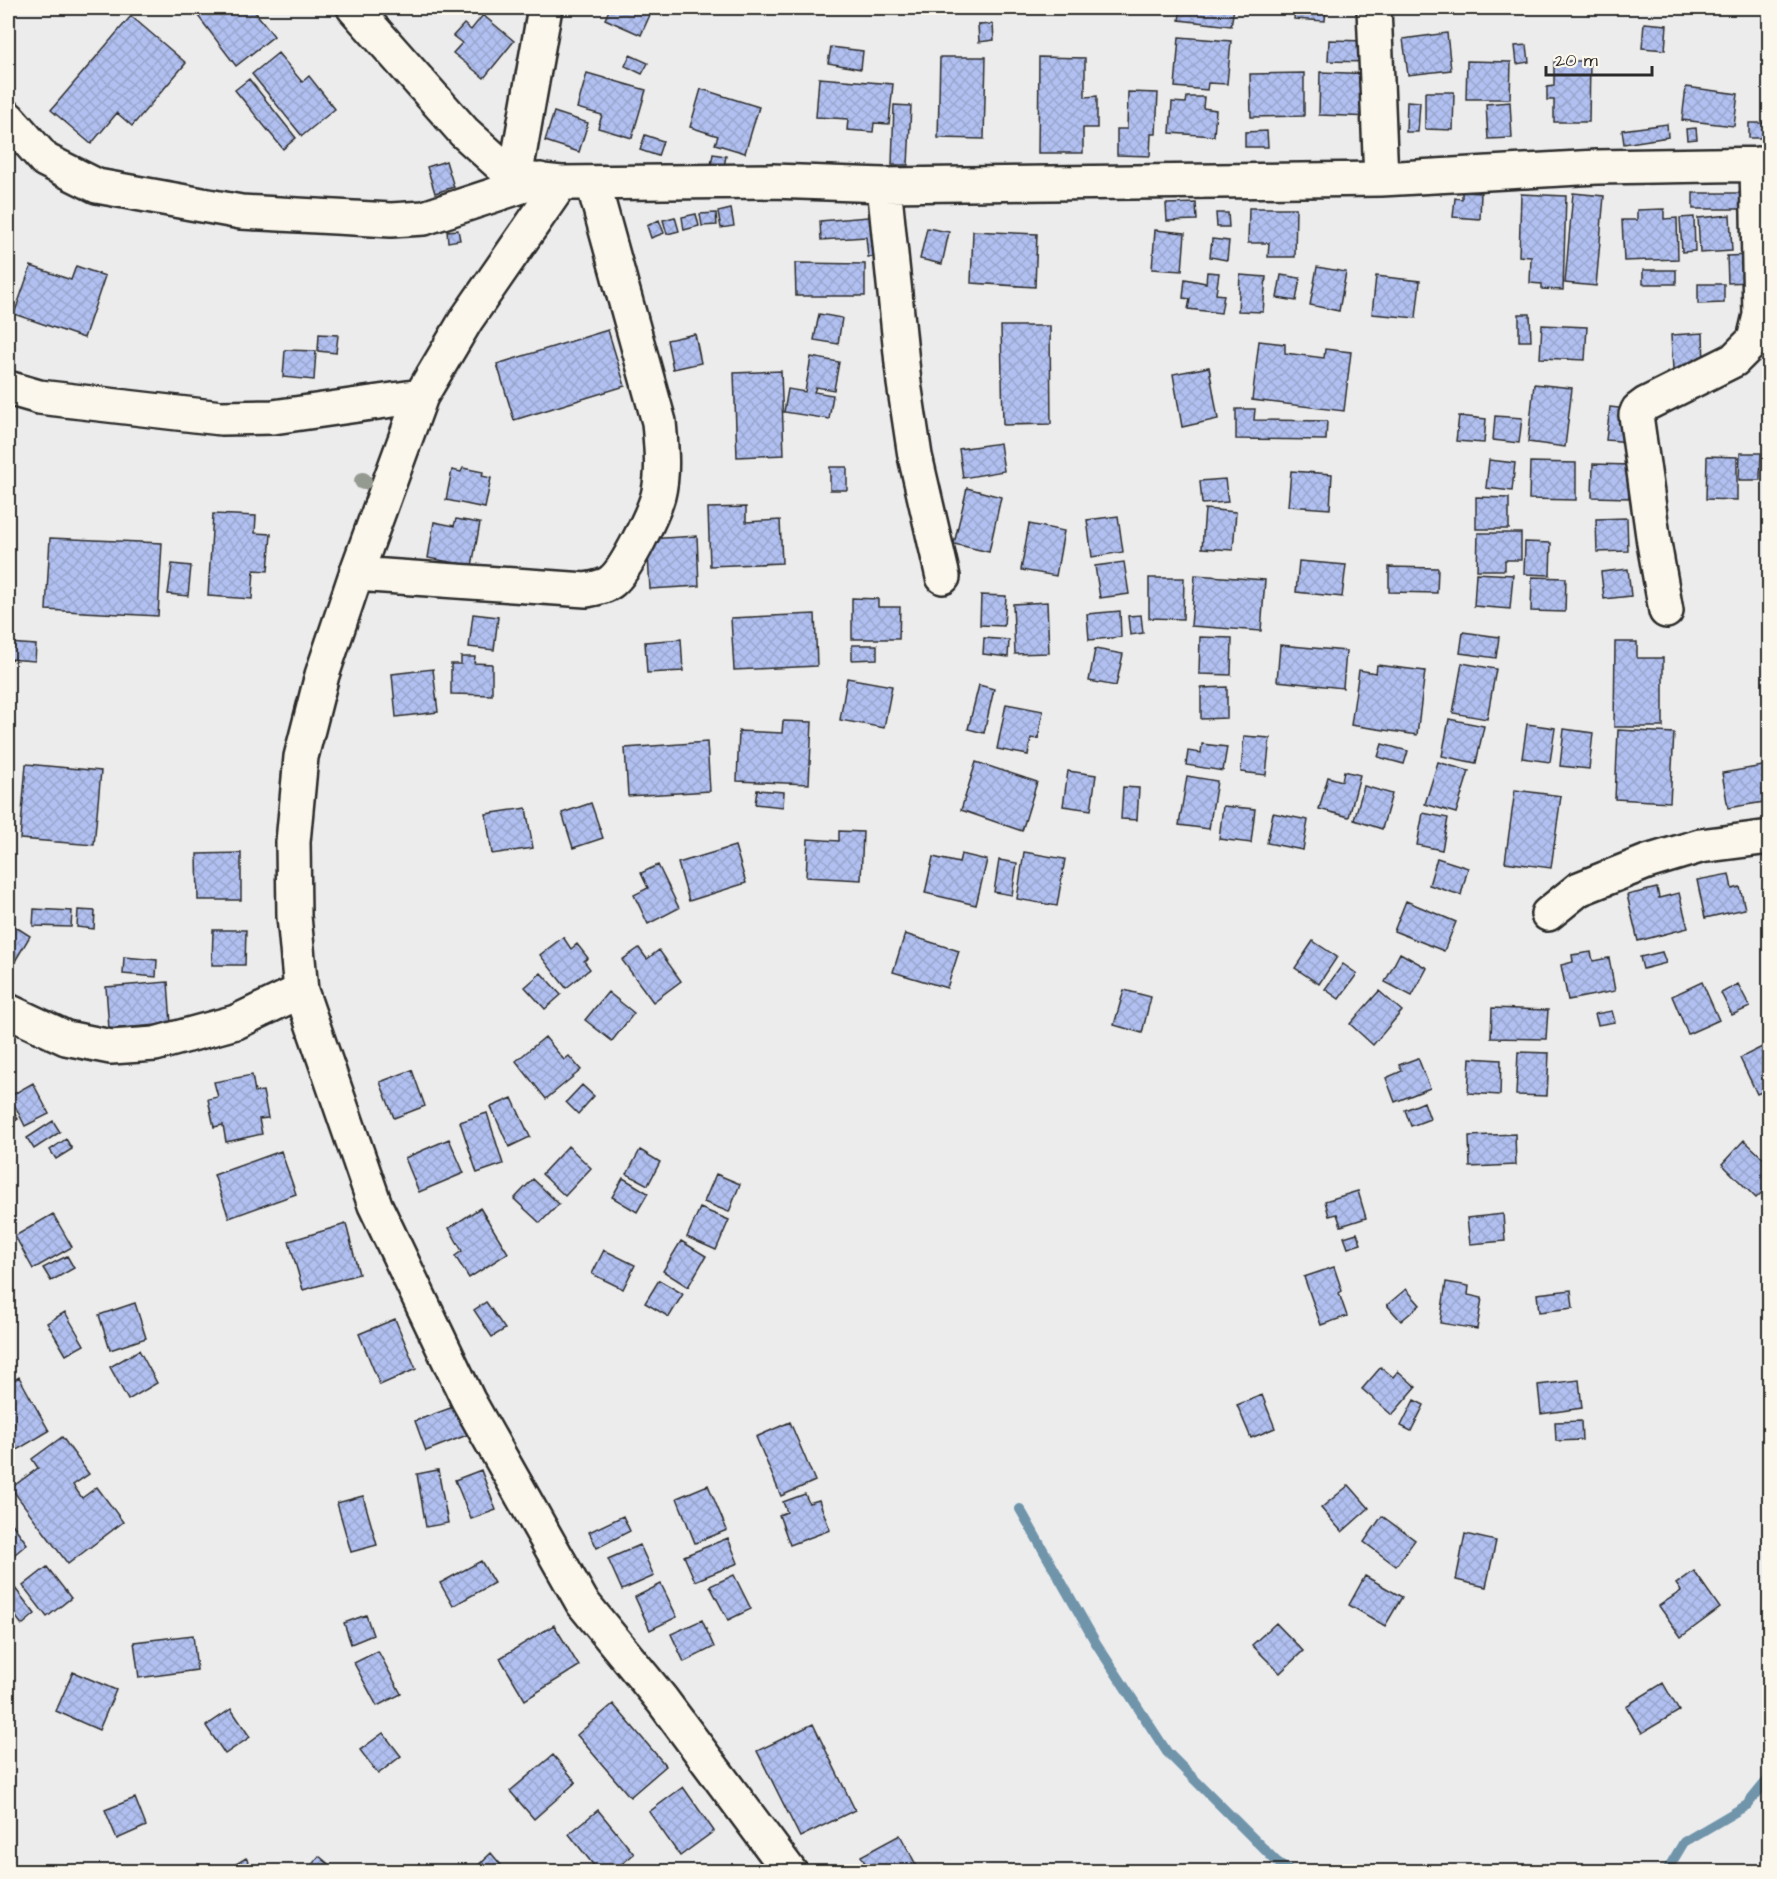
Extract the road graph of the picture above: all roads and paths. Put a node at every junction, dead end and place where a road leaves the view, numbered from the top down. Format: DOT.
graph roads {
  1 [pos="354,8"];
  2 [pos="545,8"];
  3 [pos="1374,8"];
  4 [pos="8,118"];
  5 [pos="1763,164"];
  6 [pos="1381,179"];
  7 [pos="539,180"];
  8 [pos="593,183"];
  9 [pos="884,185"];
  10 [pos="8,388"];
  11 [pos="421,396"];
  12 [pos="356,574"];
  13 [pos="943,577"];
  14 [pos="1666,611"];
  15 [pos="1770,837"];
  16 [pos="1548,915"];
  17 [pos="301,991"];
  18 [pos="8,1011"];
  19 [pos="790,1872"];
  1 -- 7 [label="street"];
  2 -- 7 [label="street"];
  3 -- 6 [label="street"];
  4 -- 7 [label="street"];
  5 -- 6 [label="street"];
  5 -- 14 [label="street"];
  6 -- 9 [label="street"];
  7 -- 8 [label="street"];
  7 -- 11 [label="street"];
  8 -- 9 [label="street"];
  8 -- 12 [label="street"];
  9 -- 13 [label="street"];
  10 -- 11 [label="street"];
  11 -- 12 [label="street"];
  12 -- 17 [label="street"];
  15 -- 16 [label="street"];
  17 -- 18 [label="street"];
  17 -- 19 [label="street"];
}
